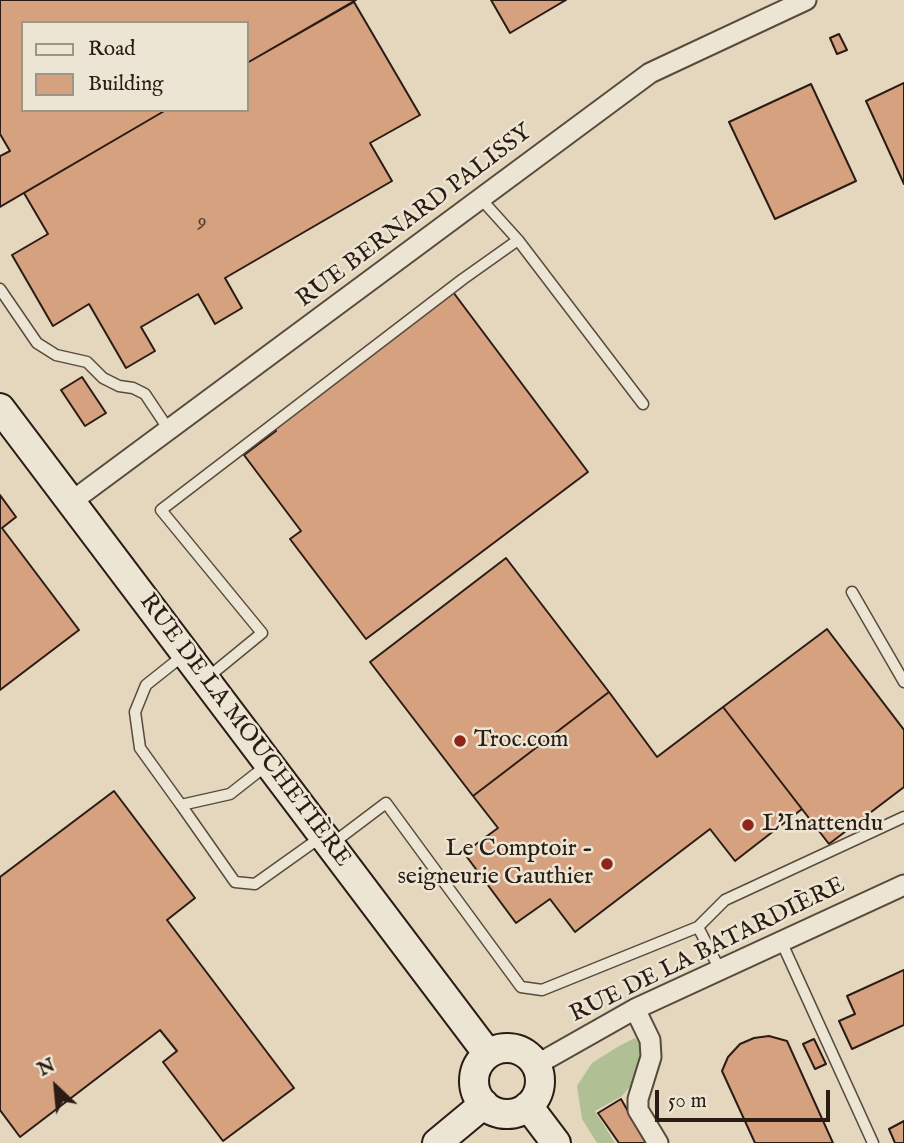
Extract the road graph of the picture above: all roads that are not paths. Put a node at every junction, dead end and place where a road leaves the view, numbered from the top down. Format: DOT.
graph roads {
  1 [pos="806,0"];
  2 [pos="481,198"];
  3 [pos="518,240"];
  4 [pos="0,289"];
  5 [pos="643,404"];
  6 [pos="0,408"];
  7 [pos="169,430"];
  8 [pos="71,502"];
  9 [pos="852,592"];
  10 [pos="186,654"];
  11 [pos="205,680"];
  12 [pos="904,682"];
  13 [pos="268,764"];
  14 [pos="181,805"];
  15 [pos="904,817"];
  16 [pos="326,840"];
  17 [pos="904,885"];
  18 [pos="698,927"];
  19 [pos="781,941"];
  20 [pos="720,970"];
  21 [pos="635,1009"];
  22 [pos="488,1054"];
  23 [pos="536,1065"];
  24 [pos="484,1104"];
  25 [pos="528,1106"];
  26 [pos="437,1143"];
  27 [pos="556,1143"];
  28 [pos="658,1143"];
  29 [pos="873,1143"];
  1 -- 2 [label="street, RUE BERNARD PALISSY"];
  2 -- 3 [label="lane"];
  2 -- 7 [label="street, RUE BERNARD PALISSY"];
  3 -- 5 [label="lane"];
  3 -- 11 [label="lane"];
  4 -- 7 [label="lane"];
  6 -- 8 [label="street, RUE DE LA MOUCHETIÈRE"];
  7 -- 8 [label="street, RUE BERNARD PALISSY"];
  8 -- 10 [label="street, RUE DE LA MOUCHETIÈRE"];
  9 -- 12 [label="lane"];
  10 -- 11 [label="street, RUE DE LA MOUCHETIÈRE"];
  10 -- 14 [label="lane"];
  11 -- 13 [label="street, RUE DE LA MOUCHETIÈRE"];
  13 -- 14 [label="lane"];
  13 -- 16 [label="street, RUE DE LA MOUCHETIÈRE"];
  14 -- 16 [label="lane"];
  15 -- 18 [label="lane"];
  16 -- 18 [label="lane"];
  16 -- 22 [label="street, RUE DE LA MOUCHETIÈRE"];
  17 -- 19 [label="street, RUE DE LA BATARDIÈRE"];
  18 -- 20 [label="lane"];
  19 -- 20 [label="street, RUE DE LA BATARDIÈRE"];
  19 -- 29 [label="lane"];
  20 -- 21 [label="street, RUE DE LA BATARDIÈRE"];
  21 -- 23 [label="street, RUE DE LA BATARDIÈRE"];
  21 -- 28 [label="street"];
  22 -- 23 [label="street"];
  22 -- 24 [label="street"];
  23 -- 25 [label="street"];
  24 -- 25 [label="street"];
  24 -- 26 [label="street"];
  25 -- 27 [label="street"];
}
